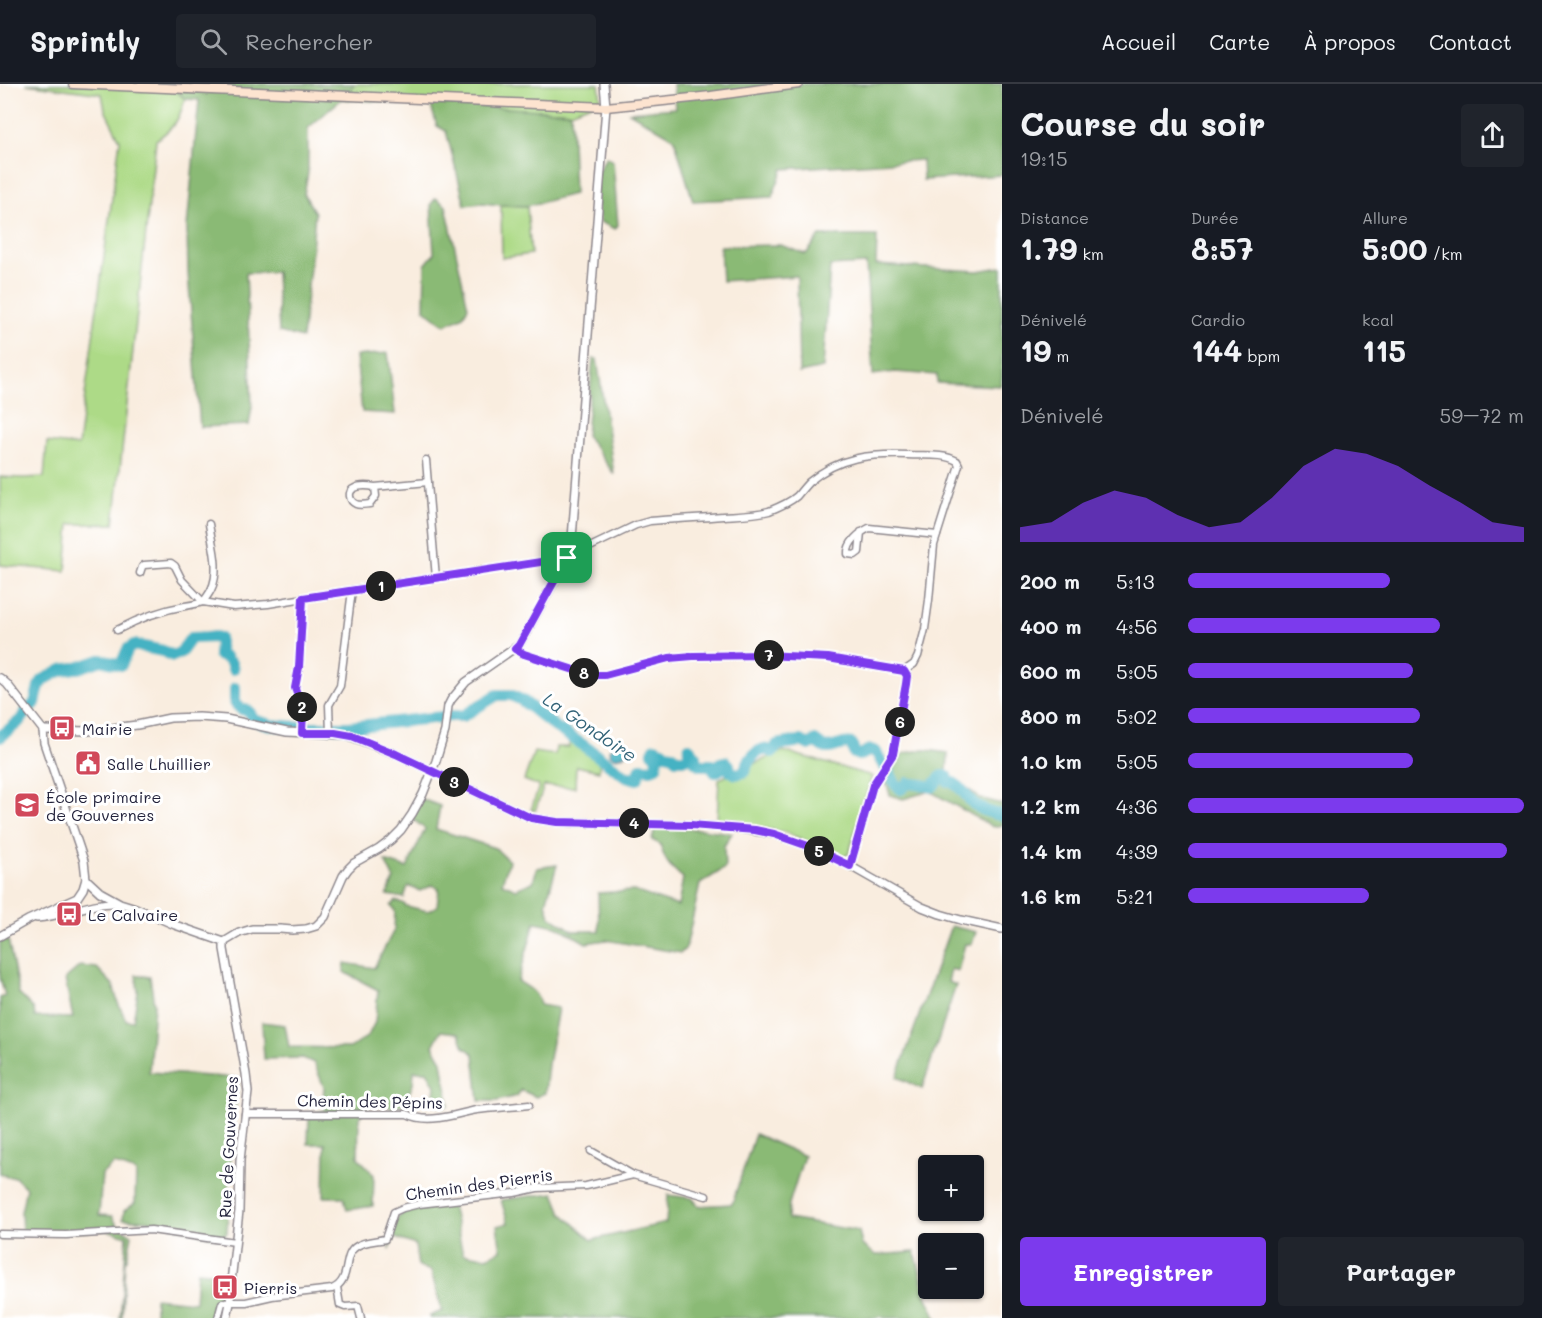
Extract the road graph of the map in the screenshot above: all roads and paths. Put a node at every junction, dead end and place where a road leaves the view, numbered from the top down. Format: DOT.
graph roads {
  1 [pos="73,84"];
  2 [pos="604,84"];
  3 [pos="799,84"];
  4 [pos="606,107"];
  5 [pos="426,460"];
  6 [pos="428,482"];
  7 [pos="375,487"];
  8 [pos="209,524"];
  9 [pos="861,532"];
  10 [pos="938,535"];
  11 [pos="567,558"];
  12 [pos="140,573"];
  13 [pos="436,578"];
  14 [pos="352,590"];
  15 [pos="303,598"];
  16 [pos="203,602"];
  17 [pos="117,630"];
  18 [pos="515,649"];
  19 [pos="904,671"];
  20 [pos="0,678"];
  21 [pos="302,729"];
  22 [pos="330,729"];
  23 [pos="43,730"];
  24 [pos="432,771"];
  25 [pos="850,866"];
  26 [pos="86,879"];
  27 [pos="120,903"];
  28 [pos="34,918"];
  29 [pos="1002,929"];
  30 [pos="0,936"];
  31 [pos="224,942"];
  32 [pos="529,1105"];
  33 [pos="245,1114"];
  34 [pos="591,1151"];
  35 [pos="633,1175"];
  36 [pos="705,1196"];
  37 [pos="0,1234"];
  38 [pos="236,1242"];
  39 [pos="337,1287"];
  40 [pos="230,1303"];
  41 [pos="218,1318"];
  42 [pos="227,1318"];
  43 [pos="361,1318"];
  1 -- 4 [label="main road"];
  2 -- 4 [label="street"];
  3 -- 4 [label="main road"];
  4 -- 11 [label="street"];
  5 -- 6 [label="street"];
  6 -- 7 [label="street"];
  6 -- 13 [label="street"];
  8 -- 16 [label="street"];
  9 -- 10 [label="street"];
  10 -- 11 [label="street"];
  10 -- 19 [label="street"];
  11 -- 13 [label="street"];
  11 -- 18 [label="street"];
  12 -- 16 [label="street"];
  13 -- 14 [label="street"];
  14 -- 15 [label="street"];
  14 -- 22 [label="street"];
  15 -- 16 [label="street"];
  15 -- 21 [label="street"];
  16 -- 17 [label="street"];
  18 -- 19 [label="street"];
  18 -- 24 [label="street"];
  19 -- 25 [label="street"];
  20 -- 23 [label="street"];
  21 -- 22 [label="street"];
  21 -- 23 [label="street"];
  22 -- 24 [label="street"];
  23 -- 26 [label="street"];
  24 -- 25 [label="street"];
  24 -- 31 [label="street"];
  25 -- 29 [label="street"];
  26 -- 27 [label="street"];
  26 -- 28 [label="street"];
  27 -- 28 [label="street"];
  27 -- 31 [label="street"];
  28 -- 30 [label="street"];
  31 -- 33 [label="street, Rue de Gouvernes"];
  32 -- 33 [label="street, Chemin des Pépins"];
  33 -- 38 [label="street, Rue de Gouvernes"];
  34 -- 35 [label="street"];
  35 -- 36 [label="street, Chemin des Pierris"];
  35 -- 39 [label="street, Chemin des Pierris"];
  37 -- 38 [label="street"];
  38 -- 40 [label="street, Rue de Gouvernes"];
  39 -- 40 [label="street"];
  39 -- 43 [label="street"];
  40 -- 41 [label="street"];
  40 -- 42 [label="street, Rue de Gouvernes"];
}
